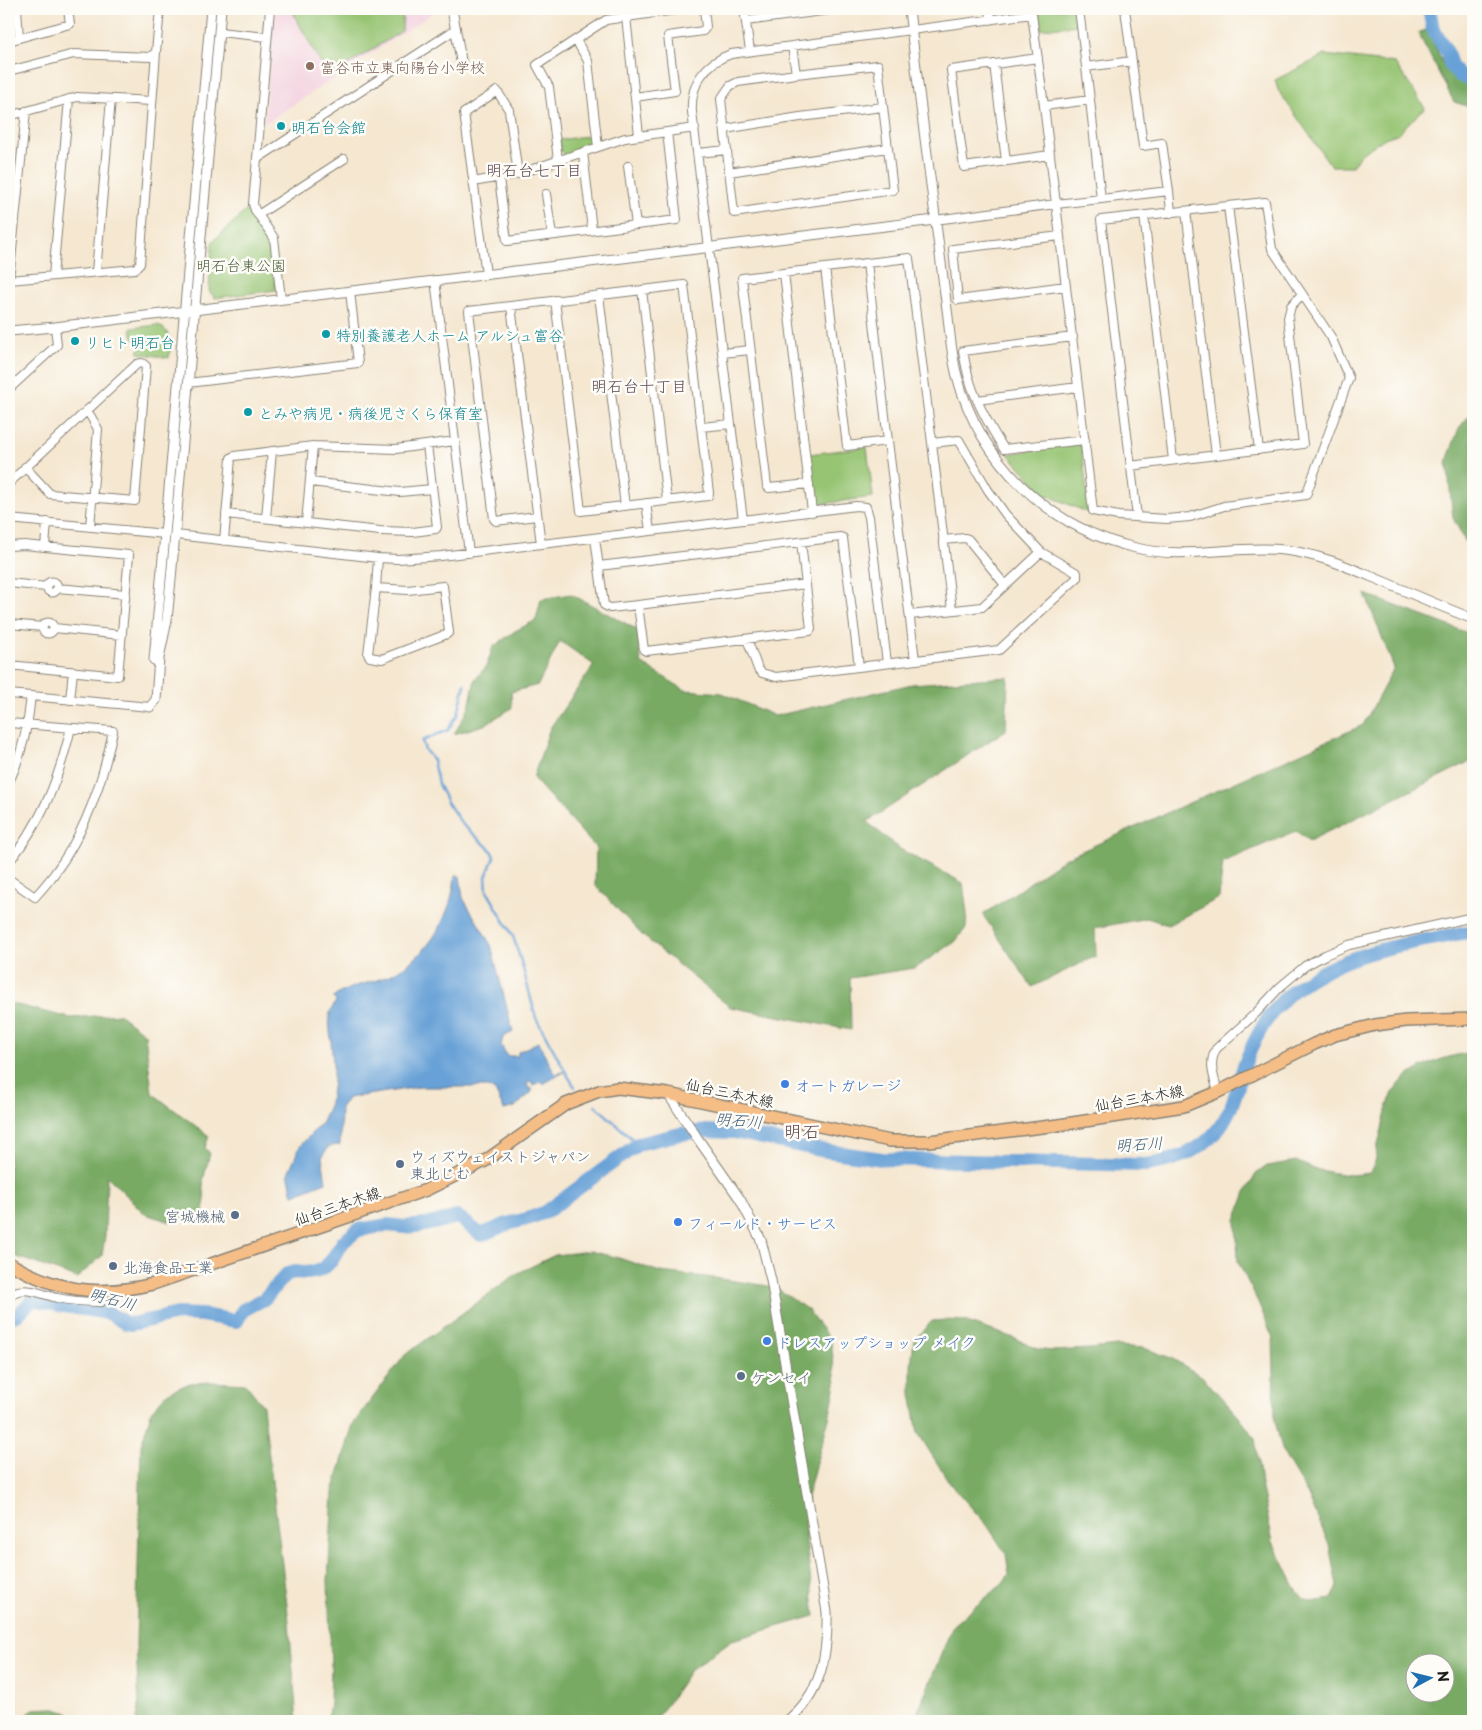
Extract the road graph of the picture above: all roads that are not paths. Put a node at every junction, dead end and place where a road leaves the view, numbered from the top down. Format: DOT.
graph roads {
  1 [pos="17,9"];
  2 [pos="68,9"];
  3 [pos="160,9"];
  4 [pos="211,9"];
  5 [pos="221,9"];
  6 [pos="270,9"];
  7 [pos="452,9"];
  8 [pos="682,9"];
  9 [pos="704,9"];
  10 [pos="744,9"];
  11 [pos="832,9"];
  12 [pos="909,9"];
  13 [pos="990,9"];
  14 [pos="1079,9"];
  15 [pos="1125,9"];
  16 [pos="785,12"];
  17 [pos="626,17"];
  18 [pos="991,20"];
  19 [pos="746,21"];
  20 [pos="456,28"];
  21 [pos="911,29"];
  22 [pos="219,32"];
  23 [pos="267,37"];
  24 [pos="20,38"];
  25 [pos="576,40"];
  26 [pos="9,41"];
  27 [pos="792,46"];
  28 [pos="750,51"];
  29 [pos="156,52"];
  30 [pos="1038,58"];
  31 [pos="1132,61"];
  32 [pos="994,64"];
  33 [pos="462,66"];
  34 [pos="1086,67"];
  35 [pos="9,71"];
  36 [pos="796,74"];
  37 [pos="635,97"];
  38 [pos="69,99"];
  39 [pos="111,99"];
  40 [pos="1090,100"];
  41 [pos="152,101"];
  42 [pos="1044,106"];
  43 [pos="883,107"];
  44 [pos="26,111"];
  45 [pos="9,116"];
  46 [pos="695,128"];
  47 [pos="725,129"];
  48 [pos="667,132"];
  49 [pos="639,135"];
  50 [pos="598,147"];
  51 [pos="888,148"];
  52 [pos="727,150"];
  53 [pos="583,152"];
  54 [pos="698,153"];
  55 [pos="1050,156"];
  56 [pos="257,159"];
  57 [pos="344,159"];
  58 [pos="558,160"];
  59 [pos="1006,161"];
  60 [pos="628,166"];
  61 [pos="729,172"];
  62 [pos="518,174"];
  63 [pos="499,178"];
  64 [pos="473,182"];
  65 [pos="1169,192"];
  66 [pos="546,194"];
  67 [pos="1101,199"];
  68 [pos="1056,204"];
  69 [pos="1228,206"];
  70 [pos="1186,211"];
  71 [pos="1171,213"];
  72 [pos="258,215"];
  73 [pos="1144,216"];
  74 [pos="935,220"];
  75 [pos="636,225"];
  76 [pos="592,230"];
  77 [pos="552,235"];
  78 [pos="1060,236"];
  79 [pos="710,247"];
  80 [pos="867,263"];
  81 [pos="825,268"];
  82 [pos="96,272"];
  83 [pos="784,273"];
  84 [pos="486,274"];
  85 [pos="53,276"];
  86 [pos="9,280"];
  87 [pos="435,280"];
  88 [pos="1066,286"];
  89 [pos="642,290"];
  90 [pos="350,291"];
  91 [pos="1302,294"];
  92 [pos="599,295"];
  93 [pos="281,299"];
  94 [pos="556,300"];
  95 [pos="512,306"];
  96 [pos="195,310"];
  97 [pos="184,311"];
  98 [pos="55,327"];
  99 [pos="9,331"];
  100 [pos="1073,337"];
  101 [pos="750,350"];
  102 [pos="722,354"];
  103 [pos="188,383"];
  104 [pos="1078,387"];
  105 [pos="9,389"];
  106 [pos="977,400"];
  107 [pos="87,410"];
  108 [pos="731,424"];
  109 [pos="701,428"];
  110 [pos="1085,440"];
  111 [pos="455,441"];
  112 [pos="888,441"];
  113 [pos="932,443"];
  114 [pos="427,445"];
  115 [pos="313,446"];
  116 [pos="1258,450"];
  117 [pos="272,451"];
  118 [pos="1216,455"];
  119 [pos="1173,460"];
  120 [pos="1130,466"];
  121 [pos="25,468"];
  122 [pos="310,482"];
  123 [pos="9,483"];
  124 [pos="809,484"];
  125 [pos="432,489"];
  126 [pos="92,498"];
  127 [pos="668,500"];
  128 [pos="646,503"];
  129 [pos="625,506"];
  130 [pos="812,512"];
  131 [pos="226,514"];
  132 [pos="537,516"];
  133 [pos="1136,517"];
  134 [pos="266,518"];
  135 [pos="9,519"];
  136 [pos="743,520"];
  137 [pos="47,522"];
  138 [pos="306,523"];
  139 [pos="90,526"];
  140 [pos="650,531"];
  141 [pos="165,534"];
  142 [pos="176,535"];
  143 [pos="596,538"];
  144 [pos="943,540"];
  145 [pos="224,541"];
  146 [pos="801,542"];
  147 [pos="541,544"];
  148 [pos="9,546"];
  149 [pos="45,547"];
  150 [pos="1041,552"];
  151 [pos="469,553"];
  152 [pos="378,558"];
  153 [pos="599,566"];
  154 [pos="9,583"];
  155 [pos="806,584"];
  156 [pos="1005,585"];
  157 [pos="376,588"];
  158 [pos="126,594"];
  159 [pos="638,604"];
  160 [pos="952,610"];
  161 [pos="910,615"];
  162 [pos="1473,619"];
  163 [pos="9,624"];
  164 [pos="122,635"];
  165 [pos="747,639"];
  166 [pos="915,660"];
  167 [pos="887,663"];
  168 [pos="9,665"];
  169 [pos="859,667"];
  170 [pos="73,671"];
  171 [pos="9,694"];
  172 [pos="31,696"];
  173 [pos="70,700"];
  174 [pos="150,707"];
  175 [pos="9,723"];
  176 [pos="28,724"];
  177 [pos="71,728"];
  178 [pos="9,782"];
  179 [pos="9,862"];
  180 [pos="9,879"];
  181 [pos="1473,917"];
  182 [pos="1473,1019"];
  183 [pos="1223,1090"];
  184 [pos="668,1094"];
  185 [pos="9,1263"];
  186 [pos="102,1292"];
  187 [pos="9,1298"];
  188 [pos="787,1721"];
  1 -- 24 [label="street"];
  2 -- 24 [label="street"];
  3 -- 29 [label="street"];
  4 -- 97 [label="street"];
  5 -- 22 [label="street"];
  6 -- 23 [label="street"];
  7 -- 20 [label="street"];
  8 -- 17 [label="street"];
  9 -- 37 [label="street"];
  10 -- 19 [label="street"];
  11 -- 16 [label="street"];
  12 -- 21 [label="street"];
  13 -- 18 [label="street"];
  14 -- 34 [label="street"];
  15 -- 31 [label="street"];
  16 -- 19 [label="street"];
  17 -- 25 [label="street"];
  17 -- 37 [label="street"];
  18 -- 21 [label="street"];
  18 -- 30 [label="street"];
  19 -- 28 [label="street"];
  20 -- 33 [label="street"];
  20 -- 56 [label="street"];
  21 -- 27 [label="street"];
  21 -- 74 [label="street"];
  22 -- 23 [label="street"];
  22 -- 96 [label="street"];
  23 -- 56 [label="street"];
  24 -- 26 [label="street"];
  25 -- 50 [label="street"];
  25 -- 58 [label="street"];
  27 -- 28 [label="street"];
  27 -- 36 [label="street"];
  28 -- 46 [label="street"];
  29 -- 35 [label="street"];
  29 -- 41 [label="street"];
  30 -- 32 [label="street"];
  30 -- 42 [label="street"];
  31 -- 34 [label="street"];
  31 -- 65 [label="street"];
  32 -- 59 [label="street"];
  32 -- 59 [label="street"];
  34 -- 40 [label="street"];
  36 -- 43 [label="street"];
  36 -- 47 [label="street"];
  37 -- 49 [label="street"];
  38 -- 39 [label="street"];
  38 -- 44 [label="street"];
  38 -- 85 [label="street"];
  39 -- 41 [label="street"];
  39 -- 82 [label="street"];
  40 -- 42 [label="street"];
  40 -- 67 [label="street"];
  41 -- 82 [label="street"];
  42 -- 55 [label="street"];
  43 -- 47 [label="street"];
  43 -- 51 [label="street"];
  44 -- 45 [label="street"];
  44 -- 86 [label="street"];
  46 -- 48 [label="street"];
  46 -- 54 [label="street"];
  47 -- 52 [label="street"];
  48 -- 49 [label="street"];
  48 -- 75 [label="street"];
  49 -- 50 [label="street"];
  50 -- 53 [label="street"];
  51 -- 61 [label="street"];
  51 -- 61 [label="street"];
  52 -- 54 [label="street"];
  52 -- 61 [label="street"];
  53 -- 58 [label="street"];
  53 -- 76 [label="street"];
  54 -- 79 [label="street"];
  55 -- 59 [label="street"];
  55 -- 68 [label="street"];
  56 -- 72 [label="street"];
  57 -- 72 [label="street"];
  58 -- 62 [label="street"];
  60 -- 75 [label="street"];
  62 -- 63 [label="street"];
  62 -- 64 [label="street"];
  63 -- 64 [label="street"];
  63 -- 77 [label="street"];
  64 -- 84 [label="street"];
  65 -- 67 [label="street"];
  65 -- 71 [label="street"];
  66 -- 77 [label="street"];
  67 -- 68 [label="street"];
  68 -- 74 [label="street"];
  68 -- 78 [label="street"];
  69 -- 70 [label="street"];
  69 -- 91 [label="street"];
  69 -- 116 [label="street"];
  70 -- 71 [label="street"];
  70 -- 118 [label="street"];
  71 -- 73 [label="street"];
  72 -- 93 [label="street"];
  73 -- 119 [label="street"];
  73 -- 120 [label="street"];
  74 -- 79 [label="street"];
  74 -- 162 [label="street"];
  75 -- 76 [label="street"];
  76 -- 77 [label="street"];
  78 -- 88 [label="street"];
  78 -- 88 [label="street"];
  79 -- 84 [label="street"];
  79 -- 102 [label="street"];
  80 -- 81 [label="street"];
  80 -- 112 [label="street"];
  80 -- 113 [label="street"];
  81 -- 83 [label="street"];
  81 -- 112 [label="street"];
  82 -- 85 [label="street"];
  83 -- 101 [label="street"];
  83 -- 124 [label="street"];
  84 -- 87 [label="street"];
  85 -- 86 [label="street"];
  87 -- 90 [label="street"];
  87 -- 111 [label="street"];
  88 -- 100 [label="street"];
  89 -- 92 [label="street"];
  89 -- 109 [label="street"];
  89 -- 127 [label="street"];
  90 -- 93 [label="street"];
  90 -- 103 [label="street"];
  91 -- 116 [label="street"];
  91 -- 133 [label="street"];
  92 -- 94 [label="street"];
  92 -- 129 [label="street"];
  93 -- 96 [label="street"];
  94 -- 95 [label="street"];
  94 -- 129 [label="street"];
  95 -- 132 [label="street"];
  95 -- 132 [label="street"];
  96 -- 97 [label="street"];
  96 -- 103 [label="street"];
  97 -- 98 [label="street"];
  97 -- 141 [label="street"];
  98 -- 99 [label="street"];
  98 -- 105 [label="street"];
  100 -- 104 [label="street"];
  100 -- 106 [label="street"];
  101 -- 102 [label="street"];
  101 -- 124 [label="street"];
  102 -- 108 [label="street"];
  103 -- 142 [label="street"];
  104 -- 106 [label="street"];
  104 -- 110 [label="street"];
  106 -- 110 [label="street"];
  107 -- 121 [label="street"];
  107 -- 126 [label="street"];
  107 -- 126 [label="street"];
  108 -- 109 [label="street"];
  108 -- 136 [label="street"];
  109 -- 127 [label="street"];
  110 -- 133 [label="street"];
  111 -- 114 [label="street"];
  111 -- 151 [label="street"];
  112 -- 161 [label="street"];
  113 -- 144 [label="street"];
  113 -- 150 [label="street"];
  114 -- 115 [label="street"];
  114 -- 125 [label="street"];
  115 -- 117 [label="street"];
  115 -- 122 [label="street"];
  116 -- 118 [label="street"];
  117 -- 131 [label="street"];
  117 -- 134 [label="street"];
  118 -- 119 [label="street"];
  119 -- 120 [label="street"];
  120 -- 133 [label="street"];
  121 -- 123 [label="street"];
  121 -- 126 [label="street"];
  122 -- 125 [label="street"];
  122 -- 138 [label="street"];
  124 -- 130 [label="street"];
  125 -- 138 [label="street"];
  126 -- 139 [label="street"];
  127 -- 128 [label="street"];
  128 -- 129 [label="street"];
  128 -- 140 [label="street"];
  130 -- 136 [label="street"];
  130 -- 167 [label="street"];
  131 -- 134 [label="street"];
  131 -- 145 [label="street"];
  132 -- 147 [label="street"];
  134 -- 138 [label="street"];
  135 -- 137 [label="street"];
  136 -- 140 [label="street"];
  137 -- 139 [label="street"];
  137 -- 149 [label="street"];
  139 -- 141 [label="street"];
  140 -- 143 [label="street"];
  141 -- 174 [label="street"];
  142 -- 145 [label="street"];
  142 -- 174 [label="street"];
  143 -- 147 [label="street"];
  143 -- 153 [label="street"];
  144 -- 156 [label="street"];
  144 -- 160 [label="street"];
  145 -- 152 [label="street"];
  146 -- 153 [label="street"];
  146 -- 155 [label="street"];
  146 -- 169 [label="street"];
  147 -- 151 [label="street"];
  148 -- 149 [label="street"];
  149 -- 158 [label="street"];
  150 -- 156 [label="street"];
  150 -- 166 [label="street"];
  151 -- 152 [label="street"];
  152 -- 157 [label="street"];
  153 -- 159 [label="street"];
  154 -- 158 [label="street"];
  155 -- 159 [label="street"];
  155 -- 165 [label="street"];
  156 -- 160 [label="street"];
  157 -- 157 [label="street"];
  158 -- 164 [label="street"];
  159 -- 165 [label="street"];
  160 -- 161 [label="street"];
  161 -- 166 [label="street"];
  163 -- 164 [label="street"];
  164 -- 170 [label="street"];
  165 -- 169 [label="street"];
  166 -- 167 [label="street"];
  167 -- 169 [label="street"];
  168 -- 170 [label="street"];
  170 -- 173 [label="street"];
  171 -- 172 [label="street"];
  172 -- 173 [label="street"];
  172 -- 176 [label="street"];
  173 -- 174 [label="street"];
  175 -- 176 [label="street"];
  176 -- 177 [label="street"];
  176 -- 178 [label="street"];
  177 -- 179 [label="street"];
  177 -- 180 [label="street"];
  181 -- 183 [label="street"];
  182 -- 183 [label="main road, 仙台三本木線"];
  183 -- 184 [label="main road, 仙台三本木線"];
  184 -- 186 [label="main road, 仙台三本木線"];
  184 -- 188 [label="street"];
  185 -- 186 [label="main road, 仙台三本木線"];
  186 -- 187 [label="street"];
}
